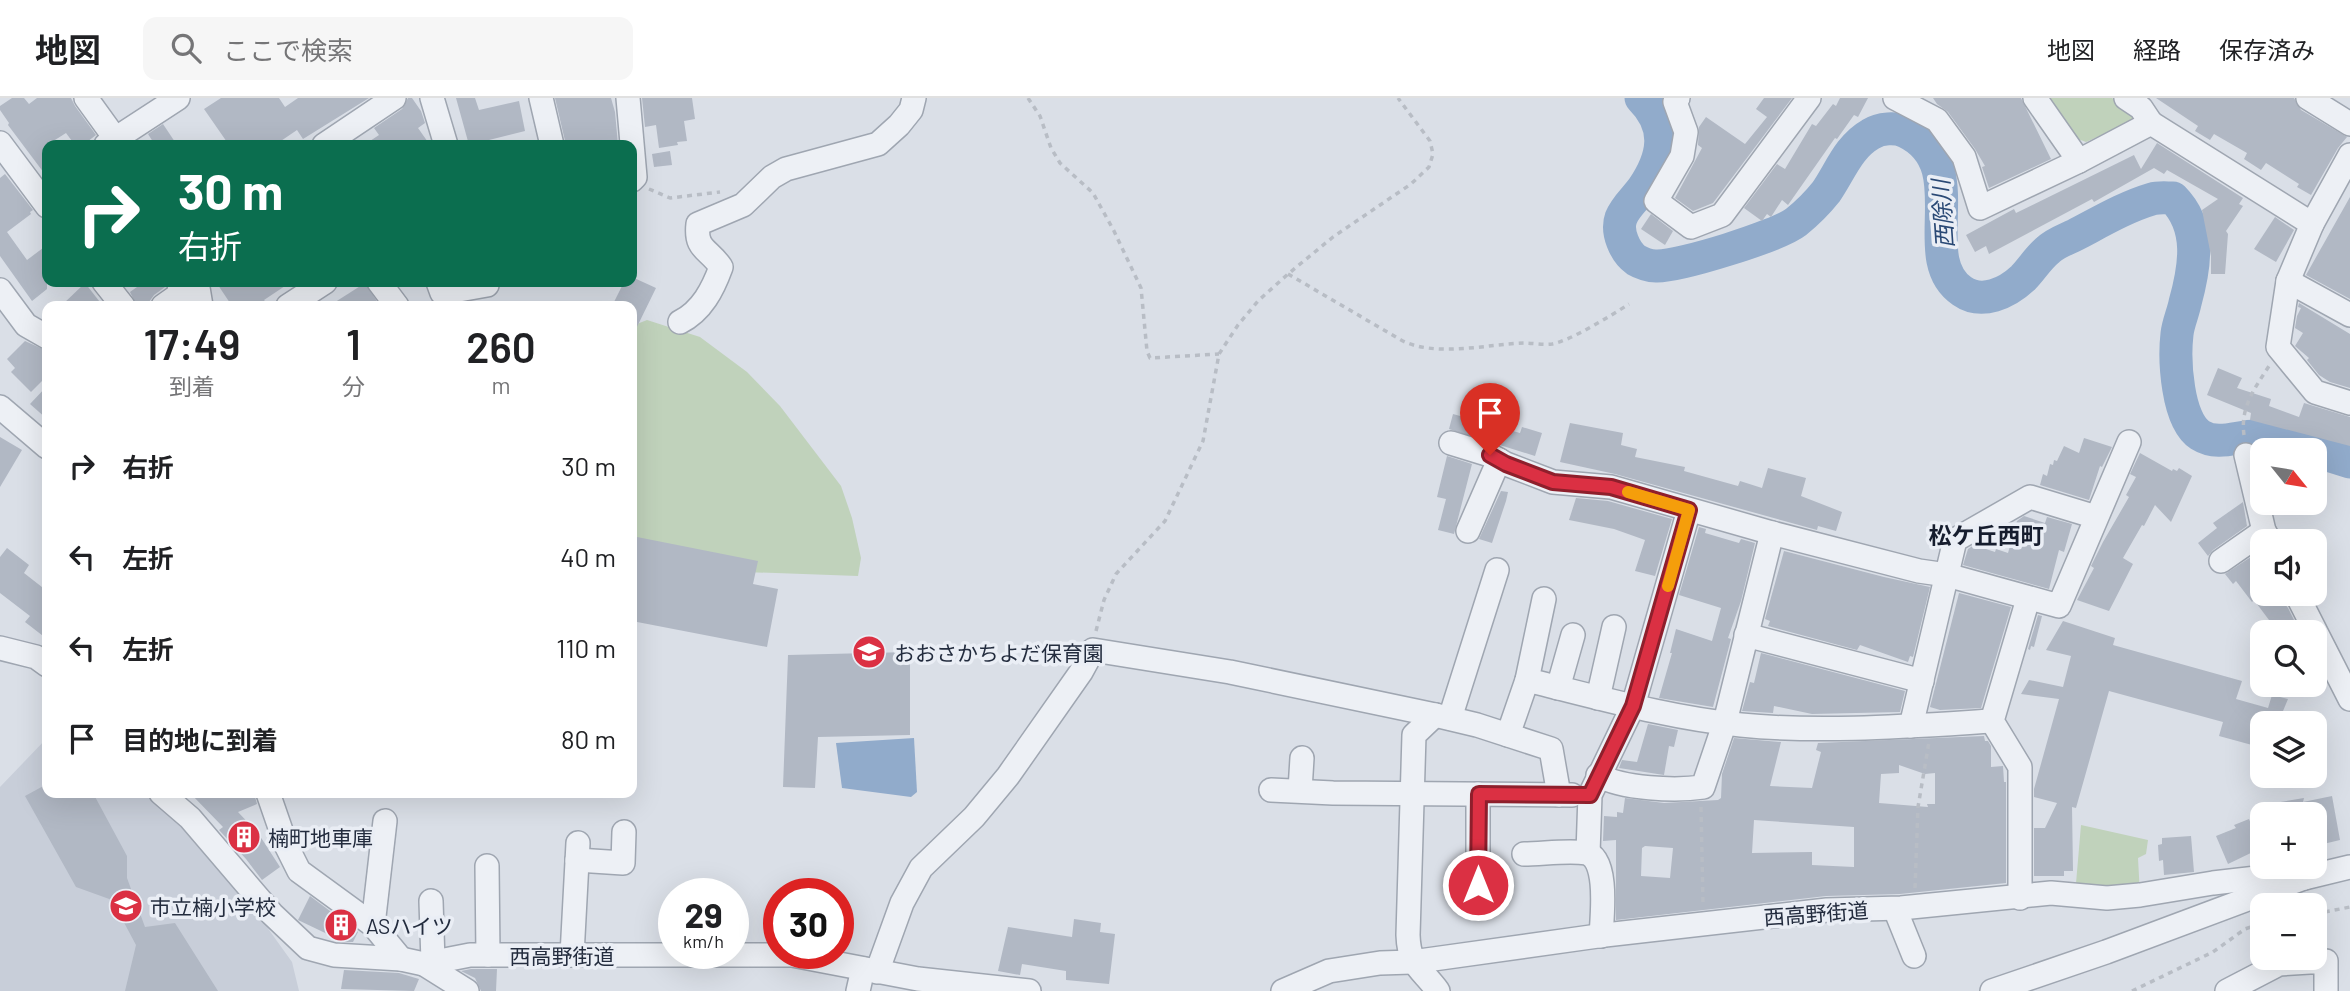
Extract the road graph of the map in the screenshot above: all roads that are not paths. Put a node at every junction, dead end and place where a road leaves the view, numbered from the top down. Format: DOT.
graph roads {
  1 [pos="86,98"];
  2 [pos="178,98"];
  3 [pos="394,98"];
  4 [pos="432,98"];
  5 [pos="541,98"];
  6 [pos="628,98"];
  7 [pos="914,98"];
  8 [pos="1678,98"];
  9 [pos="1809,98"];
  10 [pos="1895,98"];
  11 [pos="2035,98"];
  12 [pos="2126,98"];
  13 [pos="2308,98"];
  14 [pos="2151,123"];
  15 [pos="2350,124"];
  16 [pos="112,140"];
  17 [pos="118,140"];
  18 [pos="331,140"];
  19 [pos="443,140"];
  20 [pos="551,140"];
  21 [pos="631,140"];
  22 [pos="0,143"];
  23 [pos="2350,155"];
  24 [pos="2079,161"];
  25 [pos="40,182"];
  26 [pos="2312,224"];
  27 [pos="2288,281"];
  28 [pos="108,287"];
  29 [pos="179,287"];
  30 [pos="317,287"];
  31 [pos="440,287"];
  32 [pos="470,287"];
  33 [pos="0,290"];
  34 [pos="119,301"];
  35 [pos="170,301"];
  36 [pos="296,301"];
  37 [pos="2350,316"];
  38 [pos="680,321"];
  39 [pos="42,334"];
  40 [pos="2350,404"];
  41 [pos="0,407"];
  42 [pos="2129,442"];
  43 [pos="42,443"];
  44 [pos="1451,443"];
  45 [pos="2246,454"];
  46 [pos="1499,460"];
  47 [pos="1689,510"];
  48 [pos="2096,517"];
  49 [pos="2265,529"];
  50 [pos="1468,531"];
  51 [pos="1772,533"];
  52 [pos="2250,545"];
  53 [pos="2221,561"];
  54 [pos="1497,570"];
  55 [pos="1947,575"];
  56 [pos="1544,599"];
  57 [pos="2028,599"];
  58 [pos="2303,606"];
  59 [pos="1615,627"];
  60 [pos="1573,635"];
  61 [pos="1746,635"];
  62 [pos="0,648"];
  63 [pos="42,661"];
  64 [pos="1527,680"];
  65 [pos="1922,681"];
  66 [pos="1558,688"];
  67 [pos="1598,698"];
  68 [pos="2350,699"];
  69 [pos="1633,706"];
  70 [pos="1443,716"];
  71 [pos="1992,721"];
  72 [pos="1725,722"];
  73 [pos="1921,725"];
  74 [pos="1508,735"];
  75 [pos="1302,758"];
  76 [pos="1594,785"];
  77 [pos="1271,790"];
  78 [pos="1300,790"];
  79 [pos="1412,793"];
  80 [pos="1479,794"];
  81 [pos="1559,795"];
  82 [pos="167,798"];
  83 [pos="270,798"];
  84 [pos="385,821"];
  85 [pos="624,832"];
  86 [pos="1588,853"];
  87 [pos="1524,854"];
  88 [pos="487,866"];
  89 [pos="2350,867"];
  90 [pos="2327,872"];
  91 [pos="2250,879"];
  92 [pos="2301,879"];
  93 [pos="2020,898"];
  94 [pos="432,901"];
  95 [pos="1478,908"];
  96 [pos="1905,908"];
  97 [pos="373,925"];
  98 [pos="1601,936"];
  99 [pos="488,955"];
  100 [pos="572,955"];
  101 [pos="1913,956"];
  102 [pos="419,962"];
  103 [pos="1412,962"];
  104 [pos="866,977"];
  105 [pos="994,989"];
  106 [pos="1293,989"];
  107 [pos="467,991"];
  108 [pos="1029,991"];
  109 [pos="1438,991"];
  110 [pos="1992,991"];
  111 [pos="2227,991"];
  112 [pos="2326,991"];
  1 -- 16 [label="street"];
  2 -- 17 [label="street"];
  3 -- 18 [label="street"];
  4 -- 19 [label="street"];
  5 -- 20 [label="street"];
  6 -- 21 [label="street"];
  7 -- 38 [label="street"];
  8 -- 9 [label="street"];
  10 -- 24 [label="street"];
  11 -- 24 [label="street"];
  12 -- 14 [label="street"];
  13 -- 15 [label="street"];
  14 -- 24 [label="street"];
  14 -- 26 [label="street"];
  22 -- 25 [label="street"];
  23 -- 26 [label="street"];
  26 -- 27 [label="street"];
  27 -- 37 [label="street"];
  27 -- 40 [label="street"];
  28 -- 34 [label="street"];
  29 -- 35 [label="street"];
  30 -- 36 [label="street"];
  31 -- 32 [label="street"];
  33 -- 39 [label="street"];
  41 -- 43 [label="street"];
  42 -- 48 [label="street"];
  44 -- 46 [label="street"];
  45 -- 49 [label="street"];
  46 -- 47 [label="street"];
  46 -- 50 [label="street"];
  47 -- 51 [label="street"];
  47 -- 69 [label="street"];
  48 -- 55 [label="street"];
  48 -- 57 [label="street"];
  51 -- 55 [label="street"];
  51 -- 61 [label="street"];
  52 -- 53 [label="street"];
  54 -- 70 [label="street"];
  55 -- 57 [label="street"];
  55 -- 65 [label="street"];
  56 -- 64 [label="street"];
  57 -- 71 [label="street"];
  58 -- 68 [label="street"];
  59 -- 67 [label="street"];
  60 -- 66 [label="street"];
  61 -- 65 [label="street"];
  61 -- 72 [label="street"];
  62 -- 63 [label="street"];
  64 -- 66 [label="street"];
  64 -- 74 [label="street"];
  65 -- 73 [label="street"];
  66 -- 67 [label="street"];
  67 -- 69 [label="street"];
  69 -- 72 [label="street"];
  69 -- 76 [label="street"];
  70 -- 74 [label="street"];
  70 -- 79 [label="street"];
  70 -- 104 [label="street"];
  71 -- 73 [label="street"];
  71 -- 93 [label="street"];
  72 -- 73 [label="street"];
  72 -- 76 [label="street"];
  74 -- 81 [label="street"];
  75 -- 78 [label="street"];
  76 -- 81 [label="street"];
  76 -- 86 [label="street"];
  77 -- 78 [label="street"];
  78 -- 79 [label="street"];
  79 -- 80 [label="street"];
  79 -- 103 [label="street"];
  80 -- 81 [label="street"];
  80 -- 95 [label="street"];
  82 -- 102 [label="street, 西高野街道"];
  83 -- 97 [label="street"];
  84 -- 97 [label="street"];
  85 -- 100 [label="street"];
  86 -- 87 [label="street"];
  86 -- 98 [label="street"];
  88 -- 99 [label="street"];
  89 -- 90 [label="street, 西高野街道"];
  91 -- 93 [label="street, 西高野街道"];
  92 -- 110 [label="street"];
  93 -- 96 [label="street, 西高野街道"];
  94 -- 102 [label="street"];
  96 -- 98 [label="street, 西高野街道"];
  96 -- 101 [label="street"];
  97 -- 102 [label="street"];
  98 -- 103 [label="street, 西高野街道"];
  99 -- 100 [label="street, 西高野街道"];
  99 -- 102 [label="street, 西高野街道"];
  100 -- 104 [label="street, 西高野街道"];
  102 -- 107 [label="street"];
  103 -- 106 [label="street, 西高野街道"];
  103 -- 109 [label="street"];
  104 -- 105 [label="street, 西高野街道"];
  105 -- 108 [label="street, 西高野街道"];
  111 -- 112 [label="street"];
}
